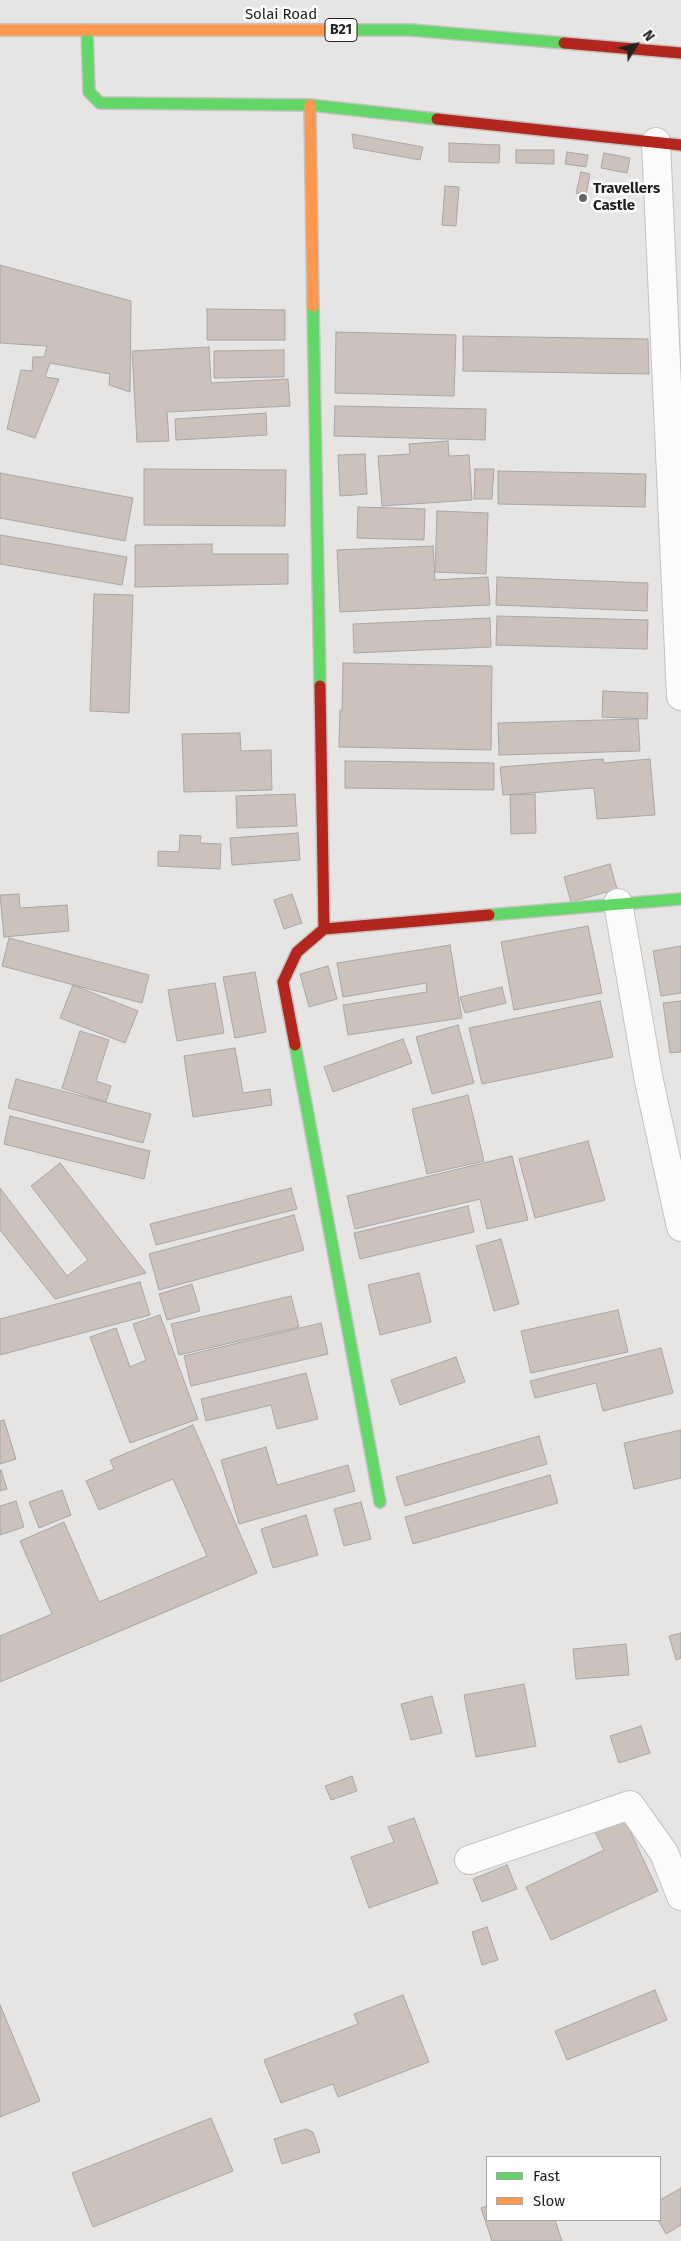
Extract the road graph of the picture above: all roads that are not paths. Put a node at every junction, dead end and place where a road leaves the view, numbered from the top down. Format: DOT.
graph roads {
  1 [pos="0,30"];
  2 [pos="86,30"];
  3 [pos="681,53"];
  4 [pos="310,105"];
  5 [pos="668,144"];
  6 [pos="681,696"];
  7 [pos="681,899"];
  8 [pos="618,903"];
  9 [pos="324,929"];
  10 [pos="681,1227"];
  11 [pos="380,1502"];
  12 [pos="469,1860"];
  13 [pos="681,1896"];
  1 -- 2 [label="main road, Solai Road / B21"];
  2 -- 3 [label="main road, Solai Road / B21"];
  2 -- 4 [label="main road"];
  4 -- 5 [label="main road"];
  4 -- 9 [label="main road"];
  5 -- 6 [label="street"];
  7 -- 8 [label="main road"];
  8 -- 9 [label="main road"];
  8 -- 10 [label="street"];
  9 -- 11 [label="main road"];
  12 -- 13 [label="street"];
}
